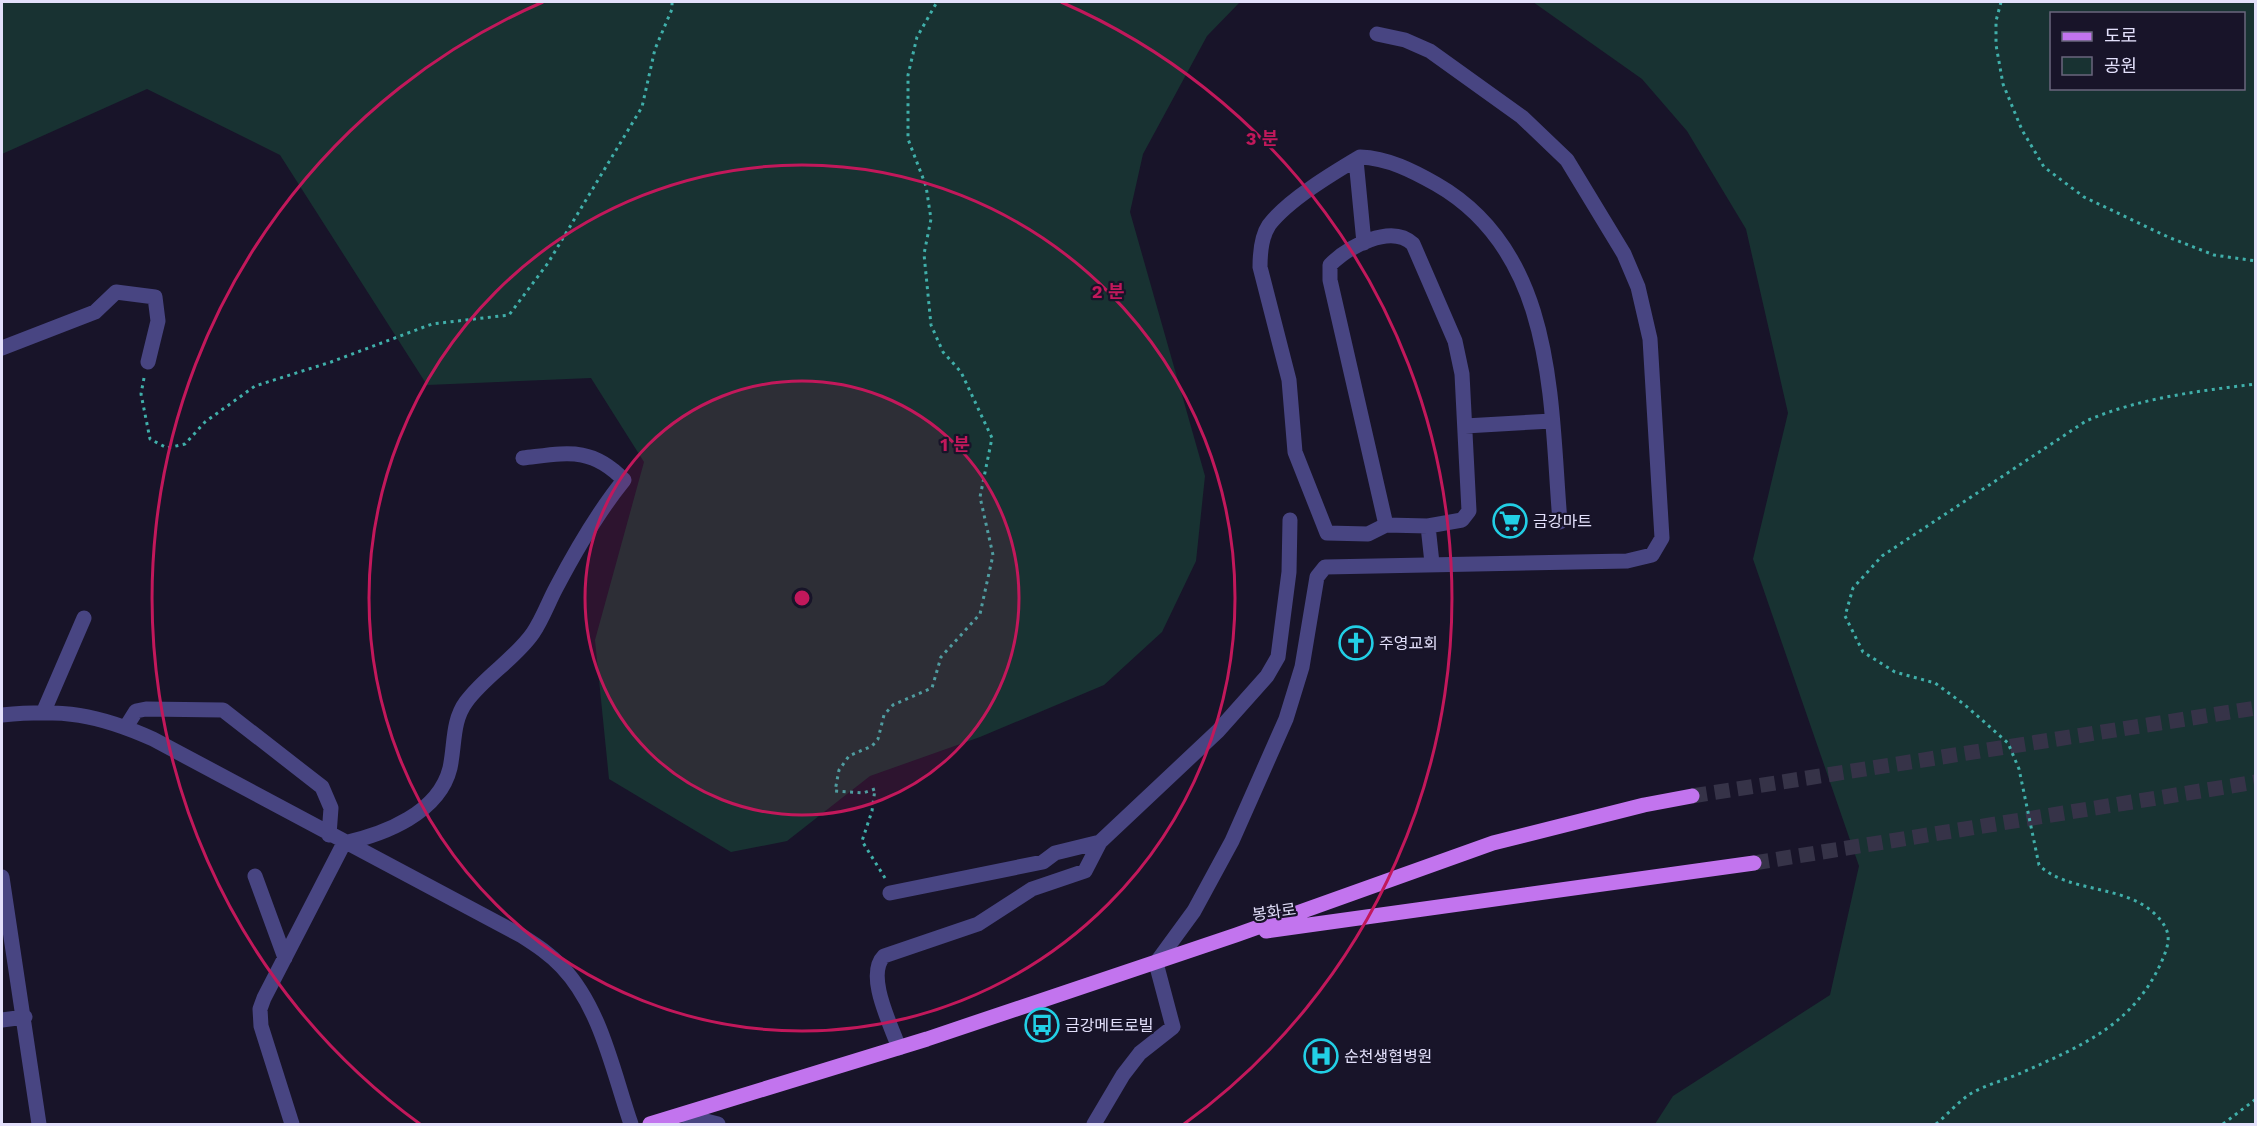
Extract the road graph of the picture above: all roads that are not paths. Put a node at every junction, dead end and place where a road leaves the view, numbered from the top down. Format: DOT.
graph roads {
  1 [pos="1377,34"];
  2 [pos="1356,160"];
  3 [pos="1364,243"];
  4 [pos="2,348"];
  5 [pos="147,362"];
  6 [pos="1552,421"];
  7 [pos="1465,426"];
  8 [pos="523,458"];
  9 [pos="1290,520"];
  10 [pos="1560,522"];
  11 [pos="1386,525"];
  12 [pos="1428,526"];
  13 [pos="1432,563"];
  14 [pos="84,618"];
  15 [pos="43,713"];
  16 [pos="2,715"];
  17 [pos="126,727"];
  18 [pos="1692,796"];
  19 [pos="330,835"];
  20 [pos="1100,842"];
  21 [pos="344,843"];
  22 [pos="1754,863"];
  23 [pos="255,876"];
  24 [pos="2,877"];
  25 [pos="892,892"];
  26 [pos="1236,935"];
  27 [pos="285,958"];
  28 [pos="1156,963"];
  29 [pos="25,1017"];
  30 [pos="2,1020"];
  31 [pos="899,1048"];
  32 [pos="682,1115"];
  33 [pos="39,1125"];
  34 [pos="292,1125"];
  35 [pos="631,1125"];
  36 [pos="650,1125"];
  37 [pos="718,1125"];
  38 [pos="1094,1125"];
  1 -- 13 [label="street"];
  2 -- 3 [label="street"];
  2 -- 6 [label="street"];
  2 -- 11 [label="street"];
  3 -- 7 [label="street"];
  3 -- 11 [label="street"];
  4 -- 5 [label="street"];
  6 -- 7 [label="street"];
  6 -- 10 [label="street"];
  7 -- 12 [label="street"];
  8 -- 21 [label="street"];
  9 -- 20 [label="street"];
  11 -- 12 [label="street"];
  12 -- 13 [label="street"];
  13 -- 28 [label="street"];
  14 -- 15 [label="street"];
  15 -- 16 [label="street"];
  15 -- 17 [label="street"];
  17 -- 19 [label="street"];
  17 -- 19 [label="street"];
  18 -- 26 [label="main road, 봉화로"];
  19 -- 21 [label="street"];
  20 -- 25 [label="street"];
  20 -- 31 [label="street"];
  21 -- 27 [label="street"];
  21 -- 35 [label="street"];
  22 -- 26 [label="main road, 봉화로"];
  23 -- 27 [label="street"];
  24 -- 29 [label="street"];
  26 -- 28 [label="main road"];
  27 -- 34 [label="street"];
  28 -- 31 [label="main road"];
  28 -- 38 [label="street"];
  29 -- 30 [label="street"];
  29 -- 33 [label="street"];
  31 -- 32 [label="main road"];
  32 -- 36 [label="main road"];
  32 -- 37 [label="street"];
}
